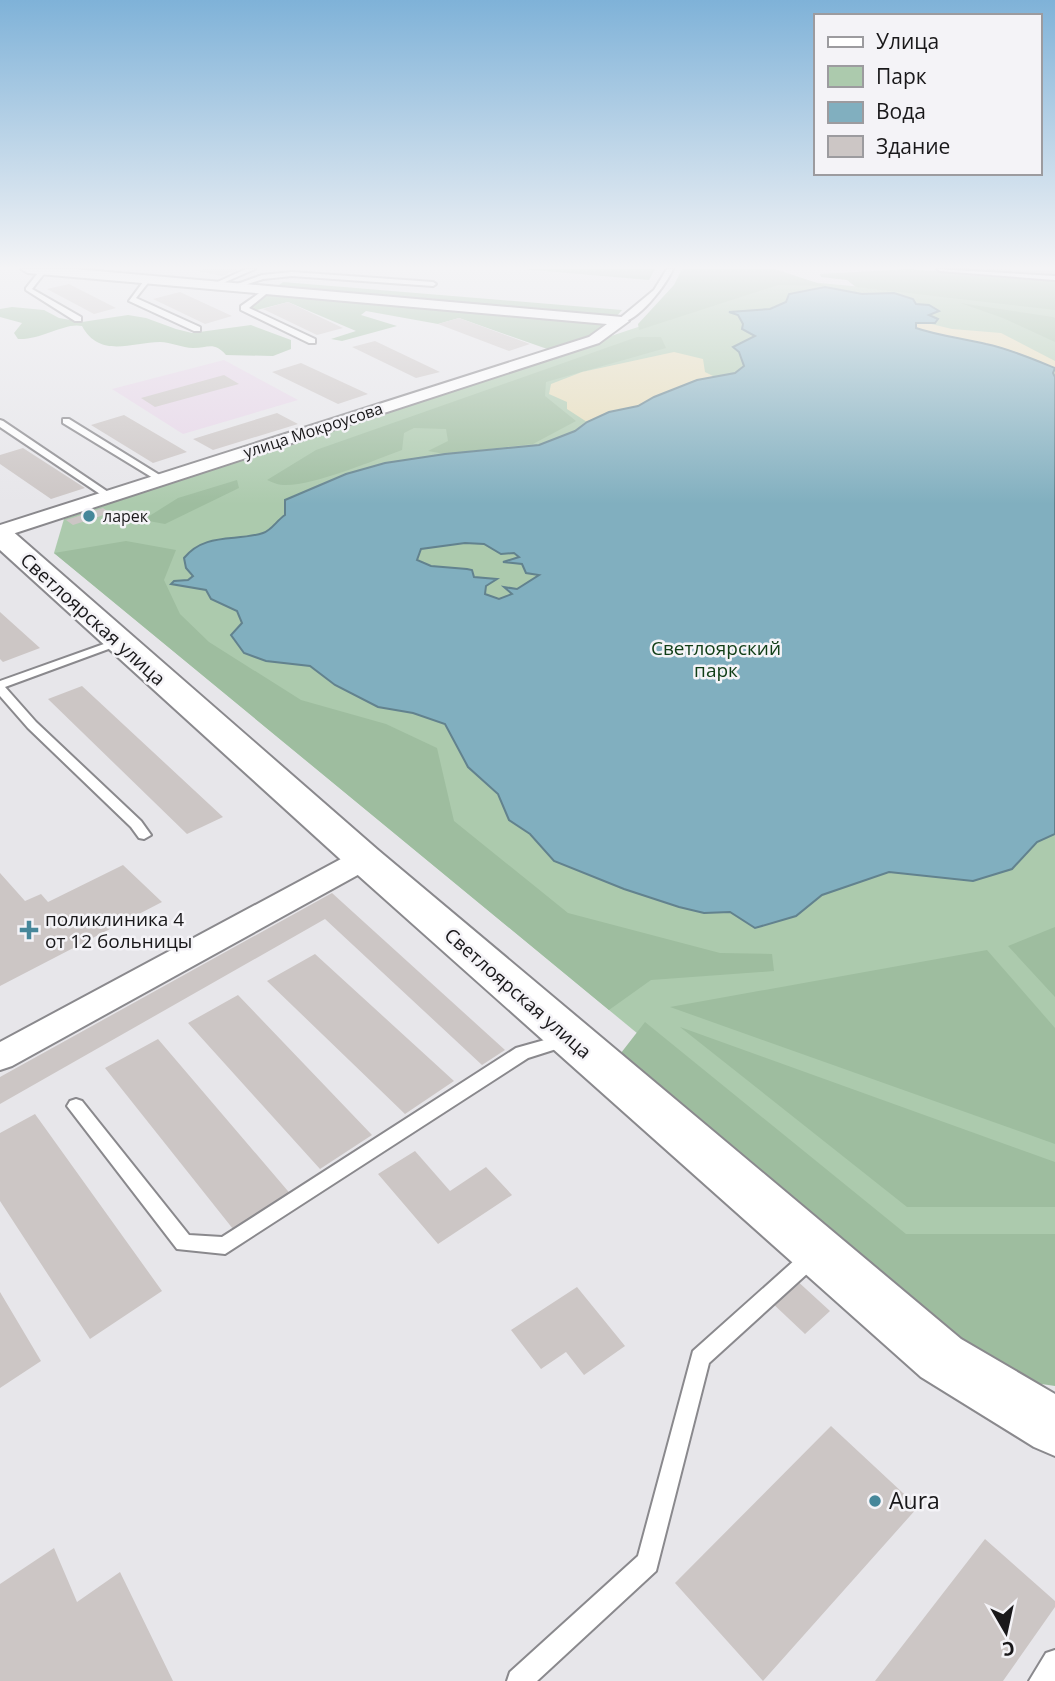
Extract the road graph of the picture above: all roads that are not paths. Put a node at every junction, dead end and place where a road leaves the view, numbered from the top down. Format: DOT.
graph roads {
  1 [pos="571,347"];
  2 [pos="66,421"];
  3 [pos="0,423"];
  4 [pos="161,479"];
  5 [pos="109,496"];
  6 [pos="0,533"];
  7 [pos="118,642"];
  8 [pos="0,687"];
  9 [pos="144,835"];
  10 [pos="364,859"];
  11 [pos="570,1038"];
  12 [pos="0,1057"];
  13 [pos="76,1106"];
  14 [pos="818,1252"];
  15 [pos="1055,1427"];
  16 [pos="1055,1662"];
  17 [pos="519,1681"];
  18 [pos="1041,1681"];
  1 -- 4 [label="street, улица Мокроусова"];
  2 -- 4 [label="lane"];
  3 -- 5 [label="lane"];
  4 -- 5 [label="street, улица Мокроусова"];
  5 -- 6 [label="street, улица Мокроусова"];
  6 -- 7 [label="main road, Светлоярская улица"];
  7 -- 8 [label="lane"];
  7 -- 10 [label="main road, Светлоярская улица"];
  8 -- 9 [label="lane"];
  10 -- 11 [label="main road, Светлоярская улица"];
  10 -- 12 [label="street"];
  11 -- 13 [label="lane"];
  11 -- 14 [label="main road, Светлоярская улица"];
  14 -- 15 [label="main road, Светлоярская улица"];
  14 -- 17 [label="lane"];
  16 -- 18 [label="lane"];
}
